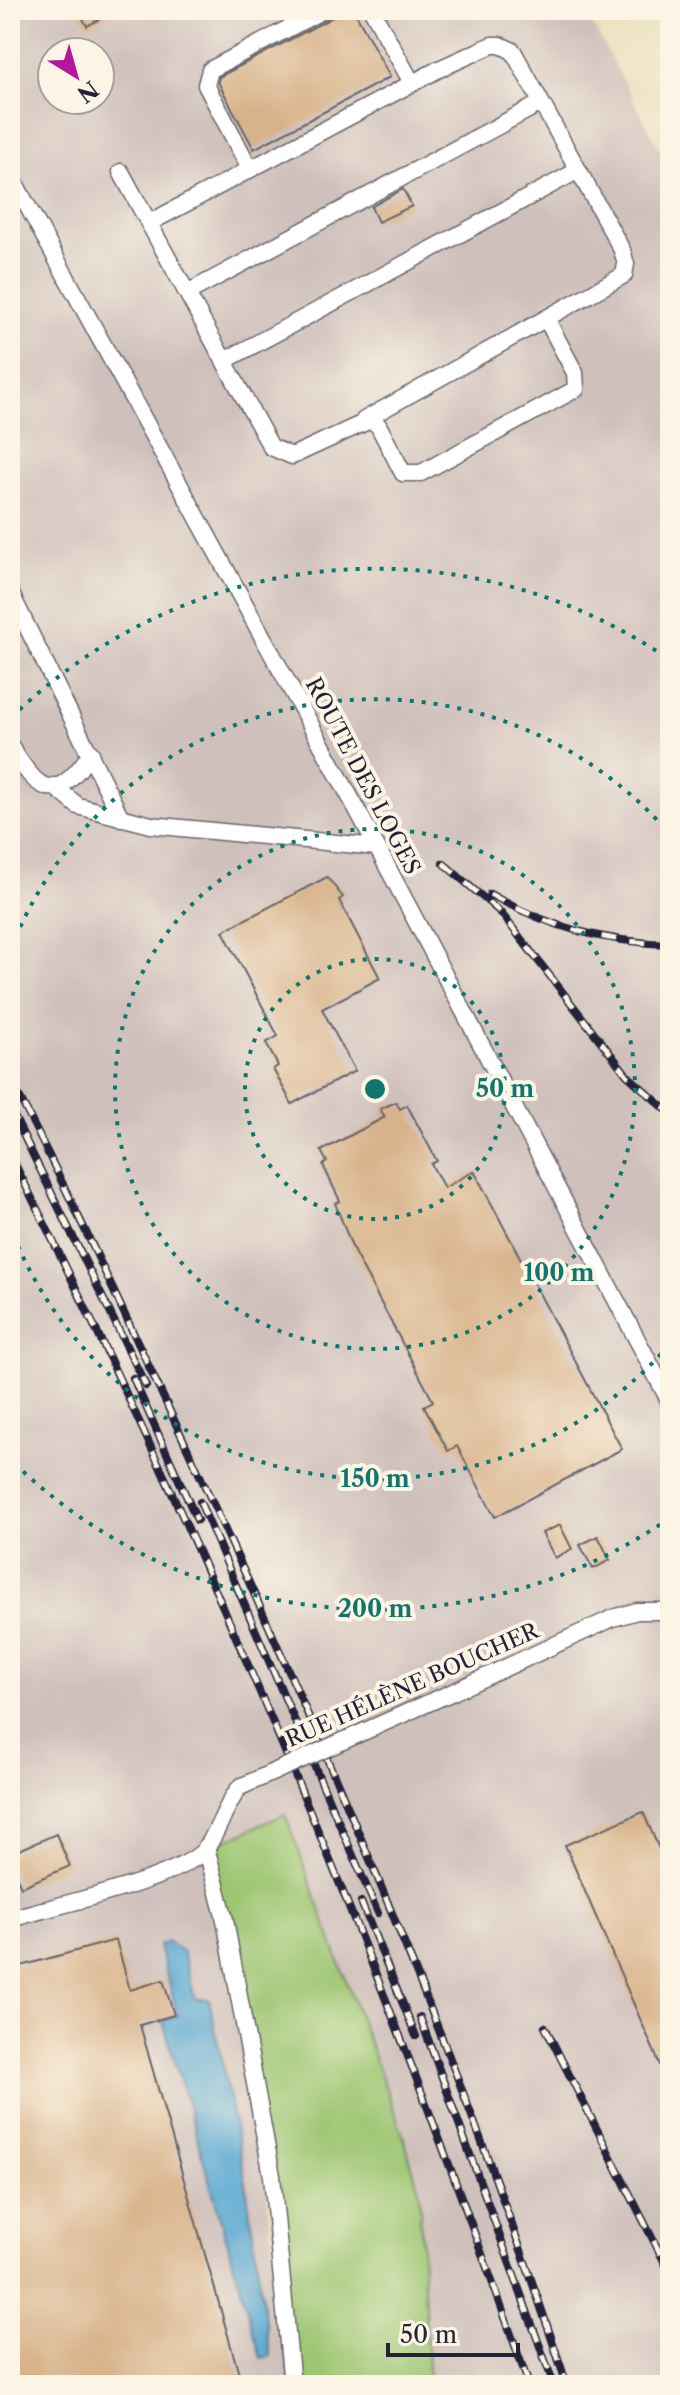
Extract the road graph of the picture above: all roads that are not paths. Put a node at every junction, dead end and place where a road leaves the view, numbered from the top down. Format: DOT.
graph roads {
  1 [pos="323,10"];
  2 [pos="372,10"];
  3 [pos="412,83"];
  4 [pos="541,103"];
  5 [pos="250,169"];
  6 [pos="577,171"];
  7 [pos="121,172"];
  8 [pos="10,174"];
  9 [pos="149,223"];
  10 [pos="187,293"];
  11 [pos="547,320"];
  12 [pos="224,361"];
  13 [pos="364,420"];
  14 [pos="10,592"];
  15 [pos="10,745"];
  16 [pos="91,753"];
  17 [pos="54,786"];
  18 [pos="121,818"];
  19 [pos="377,847"];
  20 [pos="670,1402"];
  21 [pos="670,1611"];
  22 [pos="206,1847"];
  23 [pos="10,1919"];
  24 [pos="292,2385"];
  1 -- 5 [label="street"];
  2 -- 3 [label="street"];
  3 -- 4 [label="street"];
  3 -- 5 [label="street"];
  4 -- 6 [label="street"];
  4 -- 10 [label="street"];
  5 -- 9 [label="street"];
  6 -- 11 [label="street"];
  6 -- 12 [label="street"];
  7 -- 9 [label="street"];
  8 -- 19 [label="street, ROUTE DES LOGES"];
  9 -- 10 [label="street"];
  10 -- 12 [label="street"];
  11 -- 13 [label="street"];
  11 -- 13 [label="street"];
  12 -- 13 [label="street"];
  14 -- 16 [label="street"];
  15 -- 17 [label="street"];
  16 -- 17 [label="street"];
  16 -- 18 [label="street"];
  17 -- 18 [label="street"];
  18 -- 19 [label="street"];
  19 -- 20 [label="street, ROUTE DES LOGES"];
  21 -- 22 [label="street, RUE HÉLÈNE BOUCHER, bridge"];
  22 -- 23 [label="street"];
  22 -- 24 [label="street"];
}
